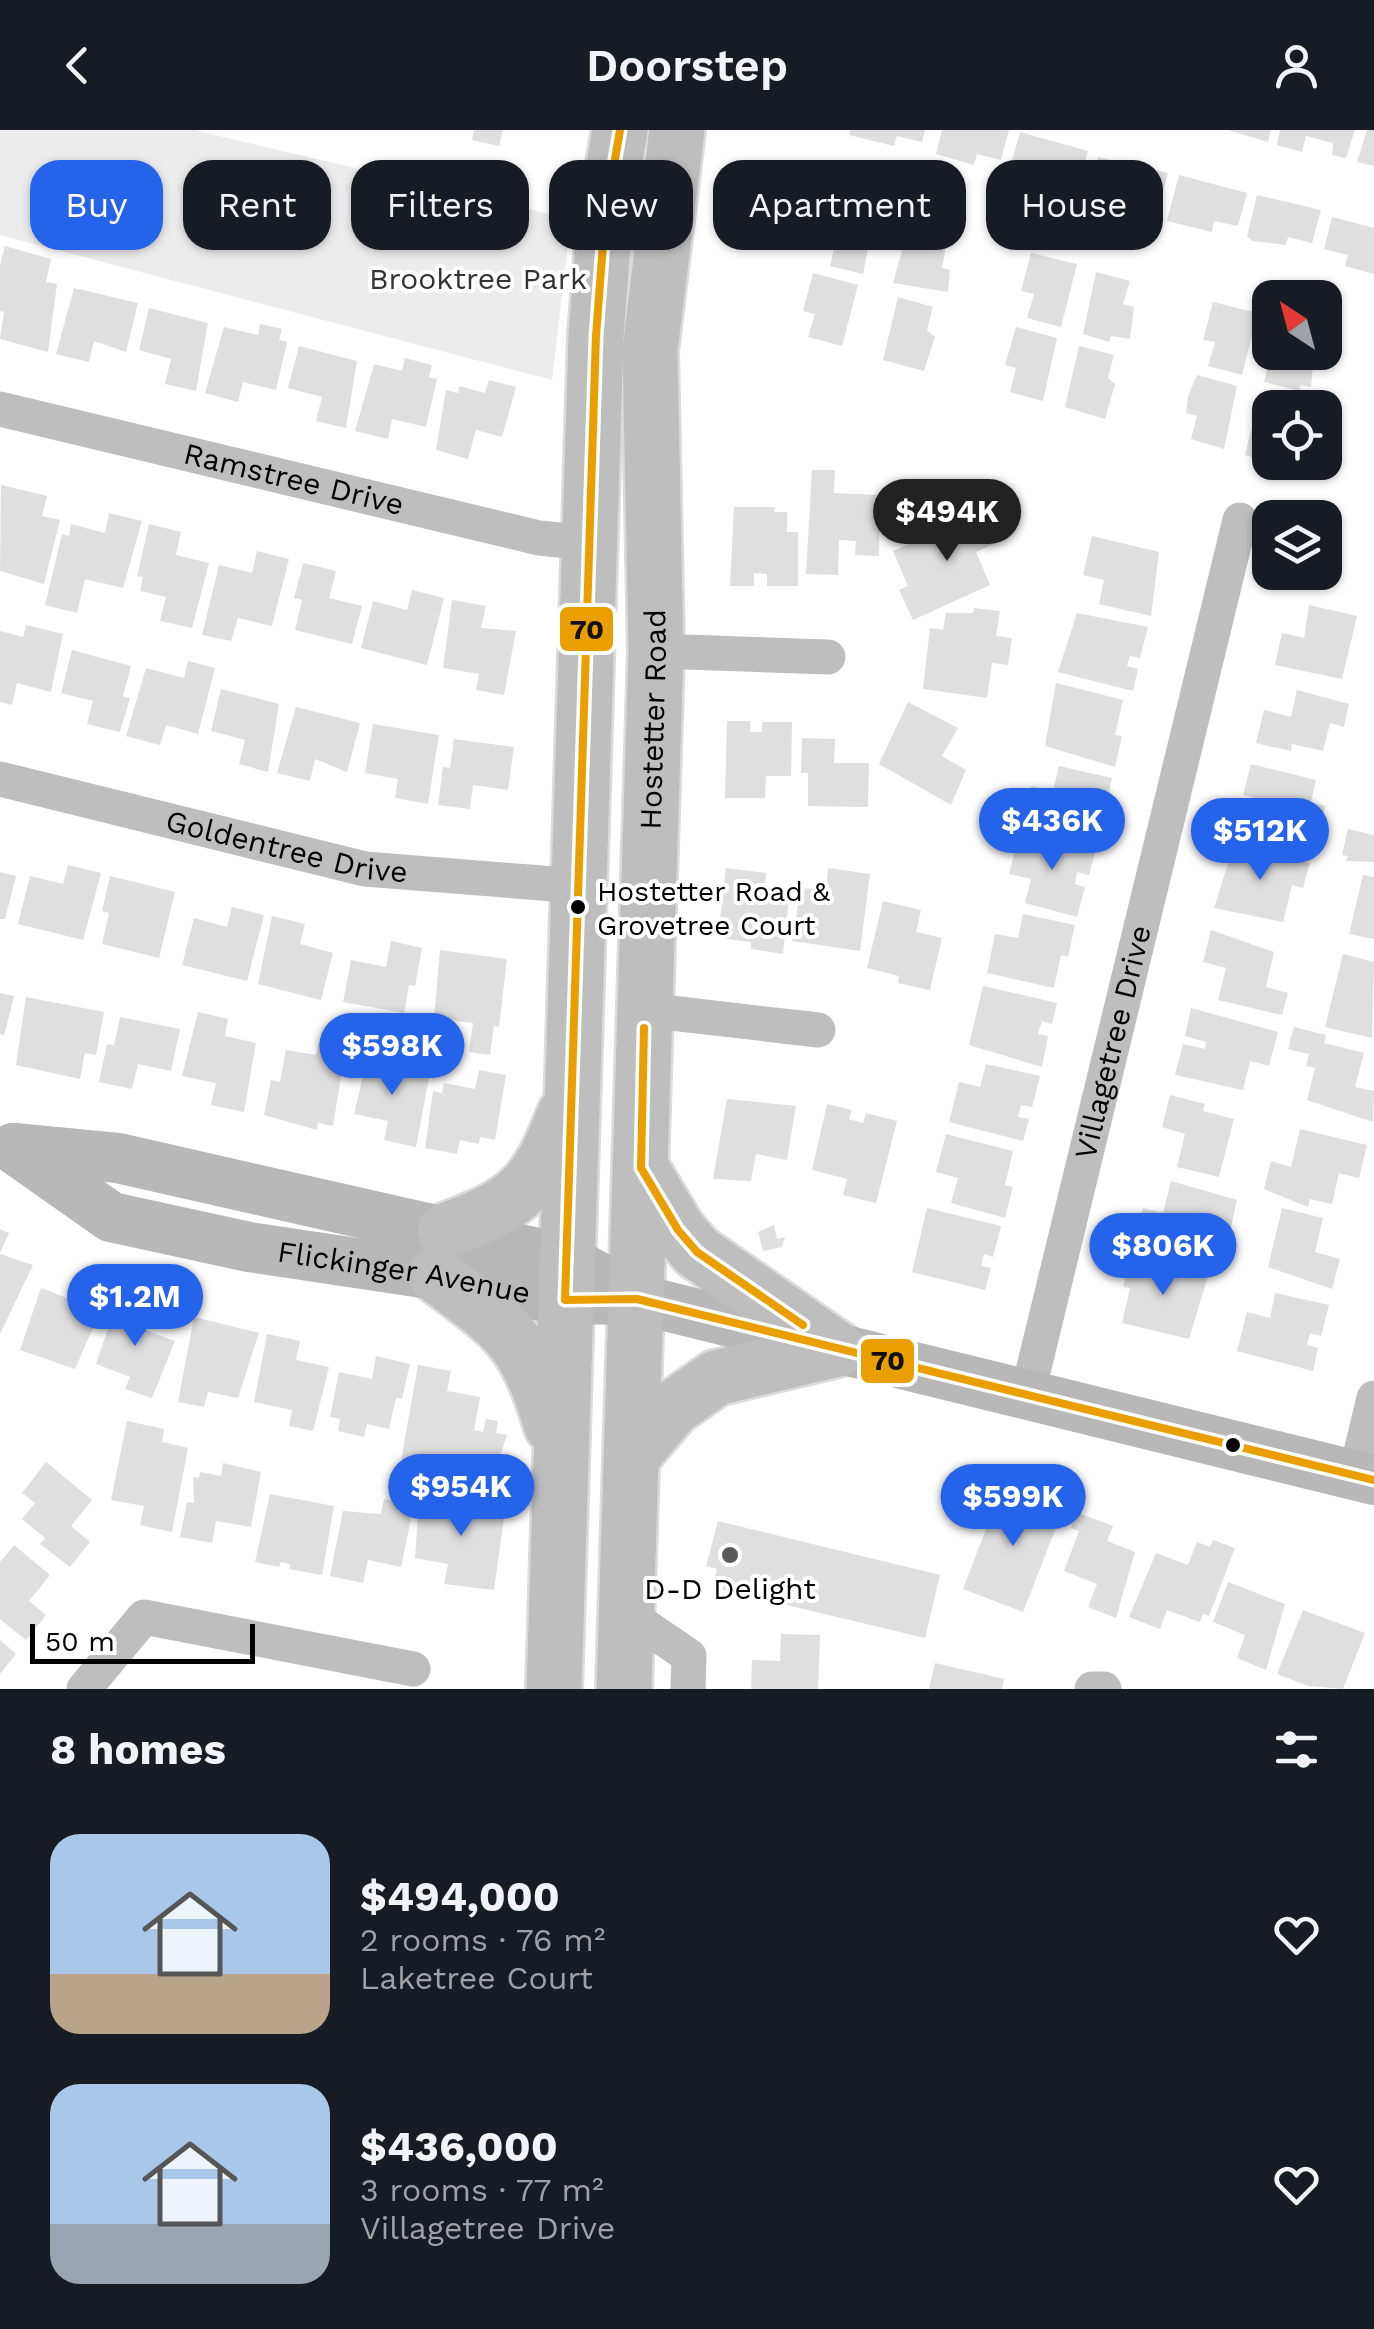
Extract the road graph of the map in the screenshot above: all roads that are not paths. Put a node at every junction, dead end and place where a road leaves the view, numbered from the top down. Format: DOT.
graph roads {
  1 [pos="620,130"];
  2 [pos="677,130"];
  3 [pos="0,409"];
  4 [pos="1240,520"];
  5 [pos="589,543"];
  6 [pos="656,651"];
  7 [pos="828,657"];
  8 [pos="0,778"];
  9 [pos="580,886"];
  10 [pos="645,1010"];
  11 [pos="818,1030"];
  12 [pos="573,1093"];
  13 [pos="6,1146"];
  14 [pos="641,1168"];
  15 [pos="440,1253"];
  16 [pos="566,1280"];
  17 [pos="636,1299"];
  18 [pos="837,1348"];
  19 [pos="1028,1392"];
  20 [pos="1374,1398"];
  21 [pos="561,1455"];
  22 [pos="633,1456"];
  23 [pos="1368,1476"];
  24 [pos="626,1612"];
  25 [pos="413,1670"];
  26 [pos="84,1689"];
  27 [pos="554,1689"];
  28 [pos="624,1689"];
  29 [pos="688,1689"];
  30 [pos="1092,1689"];
  31 [pos="1104,1689"];
  1 -- 5 [label="main road"];
  2 -- 6 [label="main road, Hostetter Road"];
  3 -- 5 [label="street, Ramstree Drive"];
  4 -- 19 [label="street, Villagetree Drive"];
  5 -- 9 [label="main road"];
  6 -- 7 [label="street"];
  6 -- 10 [label="main road, Hostetter Road"];
  8 -- 9 [label="street, Goldentree Drive"];
  9 -- 12 [label="main road"];
  10 -- 11 [label="street"];
  10 -- 14 [label="main road, Hostetter Road"];
  12 -- 15 [label="main road"];
  12 -- 16 [label="main road"];
  13 -- 15 [label="main road, Flickinger Avenue"];
  14 -- 17 [label="main road, Hostetter Road"];
  14 -- 18 [label="main road"];
  15 -- 16 [label="main road, Flickinger Avenue"];
  15 -- 21 [label="main road"];
  16 -- 17 [label="main road, Flickinger Avenue"];
  16 -- 21 [label="main road"];
  17 -- 18 [label="main road, Flickinger Avenue"];
  17 -- 22 [label="main road, Hostetter Road"];
  18 -- 19 [label="main road, Flickinger Avenue"];
  18 -- 22 [label="main road"];
  19 -- 23 [label="main road, Flickinger Avenue"];
  20 -- 23 [label="street"];
  21 -- 27 [label="main road"];
  22 -- 24 [label="main road, Hostetter Road"];
  24 -- 28 [label="main road, Hostetter Road"];
  24 -- 29 [label="street"];
  25 -- 26 [label="street"];
  30 -- 31 [label="street"];
}
